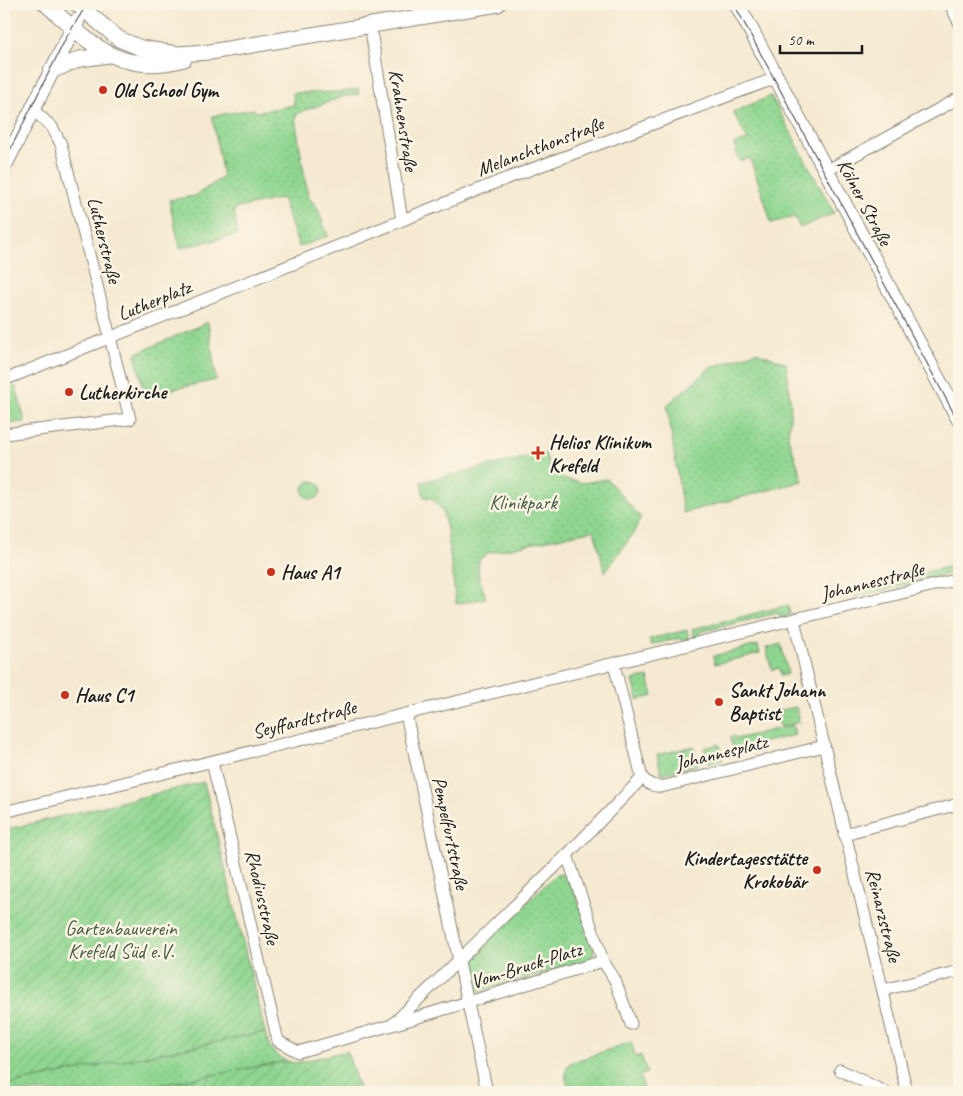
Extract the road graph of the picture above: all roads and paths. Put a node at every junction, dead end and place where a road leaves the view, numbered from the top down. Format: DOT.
graph roads {
  1 [pos="46,4"];
  2 [pos="498,4"];
  3 [pos="736,4"];
  4 [pos="950,4"];
  5 [pos="82,5"];
  6 [pos="959,22"];
  7 [pos="370,25"];
  8 [pos="73,28"];
  9 [pos="210,52"];
  10 [pos="110,55"];
  11 [pos="51,71"];
  12 [pos="776,78"];
  13 [pos="959,98"];
  14 [pos="32,109"];
  15 [pos="4,166"];
  16 [pos="826,171"];
  17 [pos="402,220"];
  18 [pos="318,254"];
  19 [pos="110,337"];
  20 [pos="4,380"];
  21 [pos="955,401"];
  22 [pos="959,419"];
  23 [pos="4,434"];
  24 [pos="959,579"];
  25 [pos="794,620"];
  26 [pos="614,664"];
  27 [pos="406,714"];
  28 [pos="824,746"];
  29 [pos="212,762"];
  30 [pos="642,778"];
  31 [pos="959,804"];
  32 [pos="4,812"];
  33 [pos="844,834"];
  34 [pos="567,855"];
  35 [pos="459,959"];
  36 [pos="603,961"];
  37 [pos="959,971"];
  38 [pos="883,990"];
  39 [pos="467,1003"];
  40 [pos="631,1024"];
  41 [pos="392,1025"];
  42 [pos="840,1070"];
  43 [pos="487,1092"];
  44 [pos="885,1092"];
  45 [pos="907,1092"];
  1 -- 8 [label="main road"];
  2 -- 7 [label="main road"];
  3 -- 12 [label="main road, Kölner Straße"];
  4 -- 6 [label="street"];
  5 -- 8 [label="main road"];
  5 -- 9 [label="main road"];
  7 -- 9 [label="main road"];
  7 -- 17 [label="street, Krahnenstraße"];
  8 -- 10 [label="main road"];
  8 -- 11 [label="main road"];
  9 -- 10 [label="main road"];
  10 -- 11 [label="main road"];
  11 -- 14 [label="main road"];
  12 -- 16 [label="main road, Kölner Straße"];
  12 -- 17 [label="street, Melanchthonstraße"];
  13 -- 16 [label="street"];
  14 -- 15 [label="main road"];
  14 -- 19 [label="street, Lutherstraße"];
  16 -- 21 [label="main road, Kölner Straße"];
  17 -- 18 [label="street, Melanchthonstraße"];
  18 -- 19 [label="street, Lutherplatz"];
  19 -- 20 [label="street, Lutherplatz"];
  19 -- 23 [label="street, Lutherstraße"];
  21 -- 22 [label="main road, Kölner Straße"];
  24 -- 25 [label="street, Johannesstraße"];
  25 -- 26 [label="street"];
  25 -- 28 [label="street"];
  26 -- 27 [label="street, Seyffardtstraße"];
  26 -- 30 [label="street"];
  27 -- 29 [label="street, Seyffardtstraße"];
  27 -- 35 [label="street, Pempelfurtstraße"];
  28 -- 30 [label="street, Johannesplatz"];
  28 -- 33 [label="street, Reinarzstraße"];
  29 -- 32 [label="street, Seyffardtstraße"];
  29 -- 41 [label="street, Rhodiusstraße"];
  30 -- 34 [label="street, Vom-Bruck-Platz"];
  31 -- 33 [label="street"];
  33 -- 38 [label="street, Reinarzstraße"];
  34 -- 35 [label="street, Vom-Bruck-Platz"];
  34 -- 36 [label="street, Vom-Bruck-Platz"];
  35 -- 39 [label="street, Vom-Bruck-Platz"];
  35 -- 41 [label="street, Vom-Bruck-Platz"];
  36 -- 39 [label="street, Vom-Bruck-Platz"];
  36 -- 40 [label="street"];
  37 -- 38 [label="street"];
  38 -- 45 [label="street, Reinarzstraße"];
  39 -- 41 [label="street, Vom-Bruck-Platz"];
  39 -- 43 [label="street"];
  42 -- 44 [label="street"];
}
